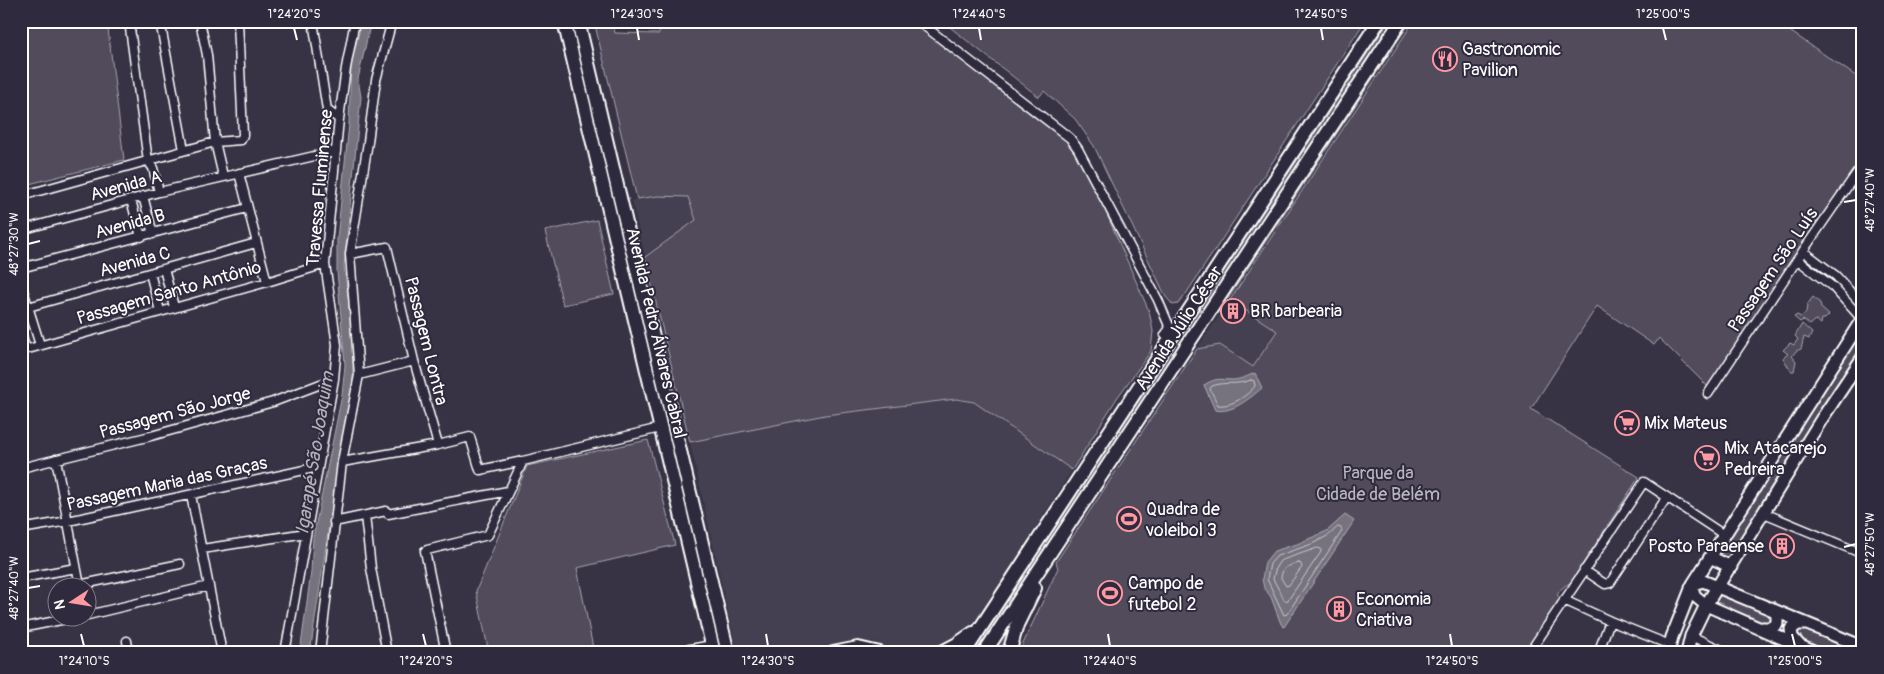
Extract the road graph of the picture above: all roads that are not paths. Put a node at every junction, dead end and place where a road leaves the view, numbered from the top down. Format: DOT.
graph roads {
  1 [pos="129,21"];
  2 [pos="160,21"];
  3 [pos="200,21"];
  4 [pos="238,21"];
  5 [pos="313,21"];
  6 [pos="355,21"];
  7 [pos="392,21"];
  8 [pos="564,21"];
  9 [pos="578,21"];
  10 [pos="918,21"];
  11 [pos="1379,21"];
  12 [pos="1401,21"];
  13 [pos="340,119"];
  14 [pos="214,142"];
  15 [pos="184,150"];
  16 [pos="336,151"];
  17 [pos="148,161"];
  18 [pos="1863,164"];
  19 [pos="239,173"];
  20 [pos="223,176"];
  21 [pos="159,192"];
  22 [pos="21,196"];
  23 [pos="143,196"];
  24 [pos="131,200"];
  25 [pos="247,208"];
  26 [pos="21,230"];
  27 [pos="153,234"];
  28 [pos="141,237"];
  29 [pos="256,243"];
  30 [pos="1803,250"];
  31 [pos="350,254"];
  32 [pos="1798,260"];
  33 [pos="326,264"];
  34 [pos="21,268"];
  35 [pos="164,269"];
  36 [pos="150,273"];
  37 [pos="267,282"];
  38 [pos="21,284"];
  39 [pos="1863,306"];
  40 [pos="174,307"];
  41 [pos="25,308"];
  42 [pos="160,311"];
  43 [pos="1862,318"];
  44 [pos="21,333"];
  45 [pos="1166,343"];
  46 [pos="40,345"];
  47 [pos="24,350"];
  48 [pos="1863,357"];
  49 [pos="414,361"];
  50 [pos="359,375"];
  51 [pos="334,379"];
  52 [pos="1708,394"];
  53 [pos="660,428"];
  54 [pos="438,445"];
  55 [pos="56,459"];
  56 [pos="342,462"];
  57 [pos="524,462"];
  58 [pos="318,467"];
  59 [pos="21,468"];
  60 [pos="508,491"];
  61 [pos="191,495"];
  62 [pos="1667,497"];
  63 [pos="1764,513"];
  64 [pos="365,516"];
  65 [pos="68,521"];
  66 [pos="334,522"];
  67 [pos="21,529"];
  68 [pos="306,532"];
  69 [pos="1724,535"];
  70 [pos="1056,544"];
  71 [pos="202,549"];
  72 [pos="1863,554"];
  73 [pos="1710,558"];
  74 [pos="180,564"];
  75 [pos="1731,567"];
  76 [pos="76,568"];
  77 [pos="1584,570"];
  78 [pos="77,576"];
  79 [pos="21,578"];
  80 [pos="98,582"];
  81 [pos="1692,585"];
  82 [pos="210,586"];
  83 [pos="1718,588"];
  84 [pos="1564,600"];
  85 [pos="1706,605"];
  86 [pos="1770,608"];
  87 [pos="98,613"];
  88 [pos="1610,621"];
  89 [pos="48,623"];
  90 [pos="1808,624"];
  91 [pos="21,628"];
  92 [pos="980,628"];
  93 [pos="1762,628"];
  94 [pos="1691,636"];
  95 [pos="127,641"];
  96 [pos="1799,646"];
  97 [pos="1863,647"];
  98 [pos="713,649"];
  99 [pos="1669,649"];
  100 [pos="685,650"];
  101 [pos="129,653"];
  102 [pos="222,653"];
  103 [pos="286,653"];
  104 [pos="320,653"];
  105 [pos="387,653"];
  106 [pos="446,653"];
  107 [pos="728,653"];
  108 [pos="833,653"];
  109 [pos="880,653"];
  110 [pos="940,653"];
  111 [pos="964,653"];
  112 [pos="984,653"];
  113 [pos="1009,653"];
  114 [pos="1529,653"];
  115 [pos="1598,653"];
  116 [pos="1687,653"];
  117 [pos="1728,653"];
  118 [pos="1816,653"];
  1 -- 17 [label="street"];
  2 -- 15 [label="street"];
  3 -- 14 [label="street"];
  4 -- 14 [label="street"];
  5 -- 13 [label="street"];
  6 -- 13 [label="street, Travessa Fluminense"];
  7 -- 31 [label="street"];
  8 -- 53 [label="main road, Avenida Pedro Álvares Cabral"];
  9 -- 107 [label="main road, Avenida Pedro Álvares Cabral"];
  10 -- 45 [label="street"];
  11 -- 45 [label="main road, Avenida Júlio César"];
  12 -- 70 [label="main road, Avenida Júlio César"];
  13 -- 16 [label="street, Travessa Fluminense"];
  14 -- 15 [label="street"];
  14 -- 20 [label="street"];
  15 -- 17 [label="street"];
  16 -- 19 [label="street, Avenida A"];
  16 -- 33 [label="street, Travessa Fluminense"];
  17 -- 21 [label="street"];
  17 -- 22 [label="street"];
  18 -- 30 [label="street, Passagem São Luís"];
  19 -- 20 [label="street, Avenida A"];
  19 -- 25 [label="street"];
  20 -- 21 [label="street, Avenida A"];
  21 -- 23 [label="street, Avenida A"];
  23 -- 24 [label="street, Avenida A"];
  23 -- 27 [label="street"];
  24 -- 26 [label="street, Avenida A"];
  24 -- 28 [label="street"];
  25 -- 27 [label="street, Avenida B"];
  25 -- 29 [label="street"];
  27 -- 28 [label="street, Avenida B"];
  28 -- 34 [label="street, Avenida B"];
  29 -- 35 [label="street, Avenida C"];
  29 -- 37 [label="street"];
  30 -- 32 [label="street, Passagem São Luís"];
  30 -- 39 [label="street"];
  31 -- 49 [label="street, Passagem Lontra"];
  31 -- 50 [label="street"];
  32 -- 43 [label="street"];
  32 -- 52 [label="street, Passagem São Luís"];
  33 -- 37 [label="street, Passagem Santo Antônio"];
  33 -- 51 [label="street, Travessa Fluminense"];
  35 -- 36 [label="street, Avenida C"];
  35 -- 40 [label="street"];
  36 -- 41 [label="street, Avenida C"];
  36 -- 42 [label="street"];
  37 -- 40 [label="street, Passagem Santo Antônio"];
  38 -- 41 [label="street"];
  40 -- 42 [label="street, Passagem Santo Antônio"];
  41 -- 46 [label="street"];
  42 -- 46 [label="street, Passagem Santo Antônio"];
  43 -- 69 [label="main road"];
  44 -- 47 [label="street"];
  45 -- 92 [label="main road, Avenida Júlio César"];
  46 -- 47 [label="street, Passagem Santo Antônio"];
  48 -- 63 [label="main road"];
  49 -- 50 [label="street"];
  49 -- 54 [label="street, Passagem Lontra"];
  50 -- 56 [label="street"];
  51 -- 55 [label="street, Passagem São Jorge"];
  51 -- 58 [label="street, Travessa Fluminense"];
  53 -- 57 [label="street"];
  53 -- 98 [label="main road, Avenida Pedro Álvares Cabral"];
  54 -- 56 [label="street"];
  54 -- 57 [label="street"];
  55 -- 59 [label="street, Passagem São Jorge"];
  55 -- 65 [label="street"];
  56 -- 66 [label="street"];
  57 -- 60 [label="street"];
  58 -- 61 [label="street, Passagem Maria das Graças"];
  58 -- 68 [label="street, Travessa Fluminense"];
  60 -- 64 [label="street"];
  60 -- 106 [label="street"];
  61 -- 65 [label="street, Passagem Maria das Graças"];
  61 -- 71 [label="street"];
  62 -- 69 [label="street"];
  62 -- 77 [label="street"];
  62 -- 77 [label="street"];
  63 -- 72 [label="street"];
  63 -- 75 [label="main road"];
  64 -- 66 [label="street"];
  64 -- 105 [label="street"];
  65 -- 67 [label="street, Passagem Maria das Graças"];
  65 -- 76 [label="street"];
  66 -- 104 [label="street"];
  68 -- 71 [label="street"];
  68 -- 103 [label="street, Travessa Fluminense"];
  69 -- 73 [label="main road"];
  70 -- 112 [label="main road, Avenida Júlio César"];
  70 -- 113 [label="main road"];
  71 -- 82 [label="street"];
  73 -- 75 [label="main road"];
  73 -- 81 [label="main road"];
  74 -- 80 [label="street"];
  75 -- 83 [label="main road"];
  76 -- 78 [label="street"];
  76 -- 79 [label="street"];
  77 -- 84 [label="street"];
  81 -- 83 [label="main road"];
  81 -- 85 [label="main road"];
  81 -- 99 [label="main road"];
  82 -- 87 [label="street"];
  82 -- 102 [label="street"];
  83 -- 85 [label="main road"];
  83 -- 86 [label="main road"];
  84 -- 88 [label="street"];
  84 -- 114 [label="street"];
  85 -- 93 [label="main road"];
  85 -- 94 [label="main road"];
  86 -- 90 [label="main road"];
  86 -- 93 [label="main road"];
  88 -- 99 [label="street"];
  88 -- 115 [label="street"];
  89 -- 91 [label="street"];
  90 -- 96 [label="main road"];
  90 -- 97 [label="main road"];
  92 -- 110 [label="main road"];
  92 -- 111 [label="main road, Avenida Júlio César"];
  93 -- 96 [label="main road"];
  94 -- 116 [label="main road"];
  94 -- 117 [label="street"];
  95 -- 101 [label="street"];
  96 -- 118 [label="main road"];
  98 -- 100 [label="street"];
  108 -- 109 [label="main road"];
}
